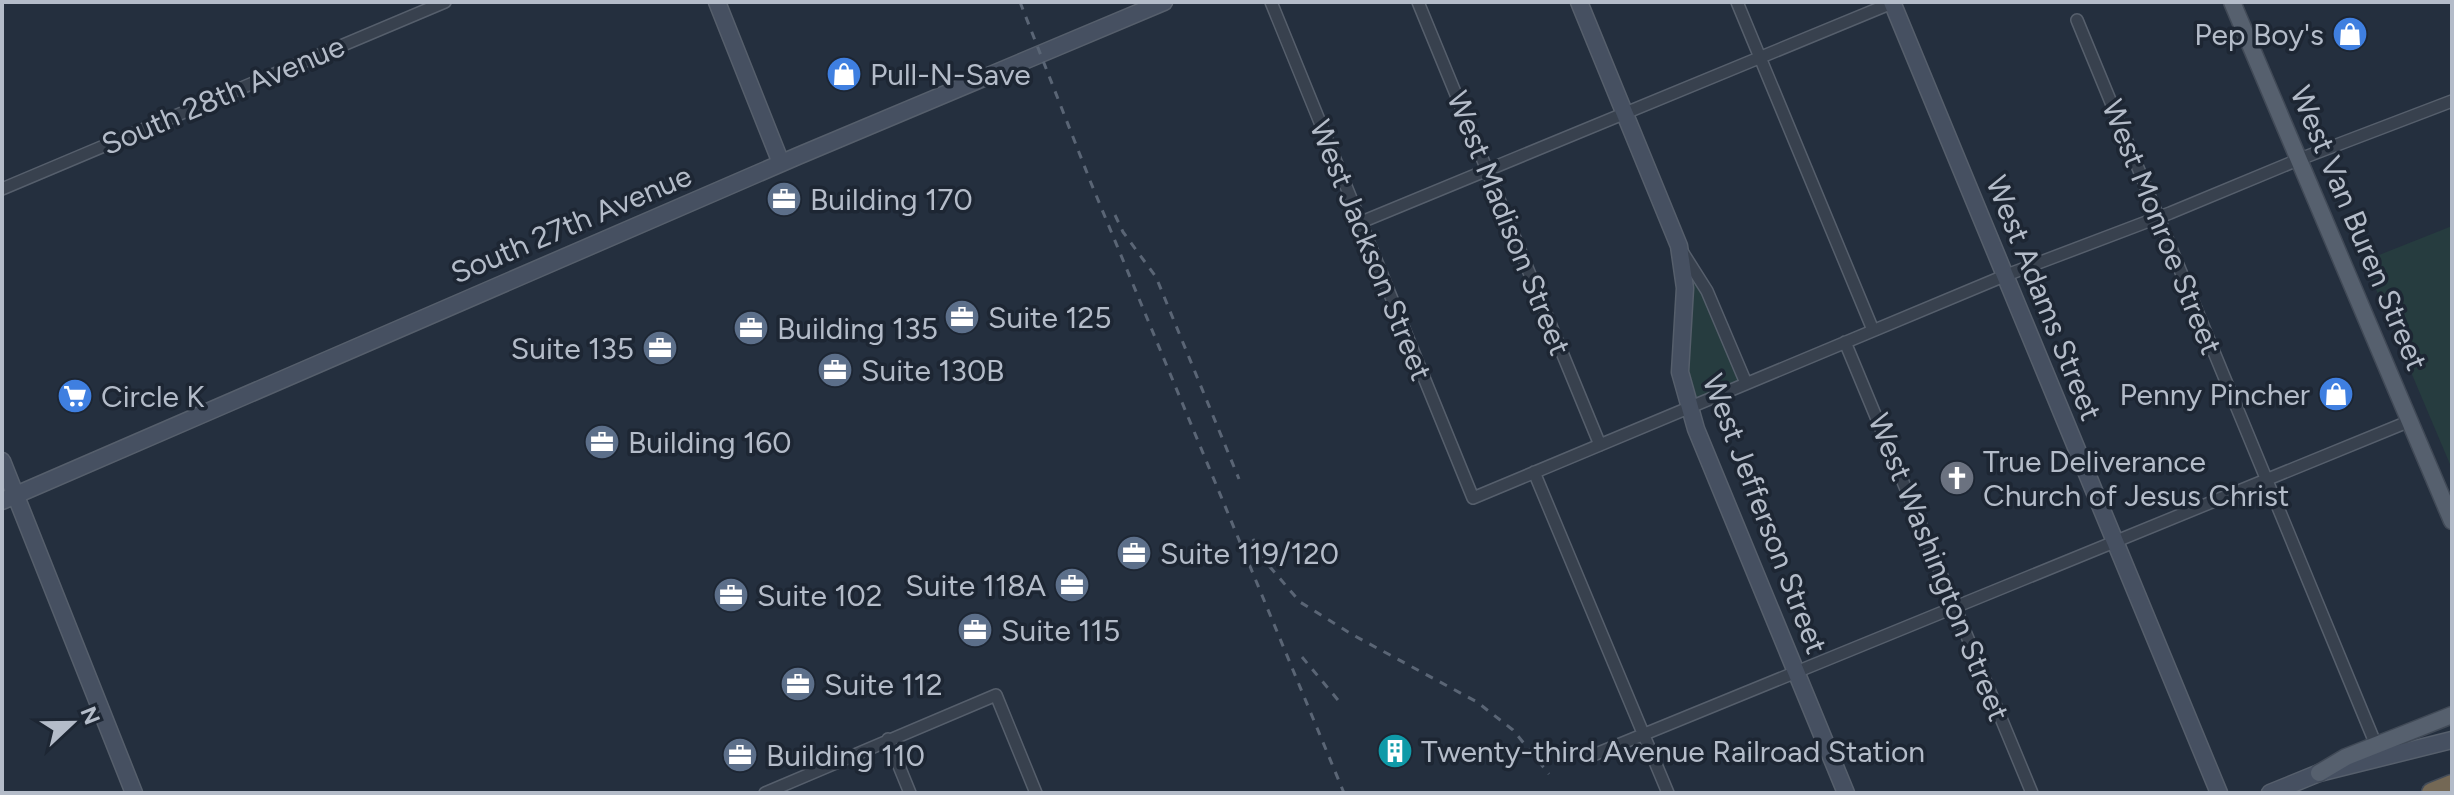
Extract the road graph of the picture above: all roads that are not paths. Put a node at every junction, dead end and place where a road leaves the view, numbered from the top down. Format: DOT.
graph roads {
  1 [pos="445,2"];
  2 [pos="717,2"];
  3 [pos="1164,2"];
  4 [pos="1271,2"];
  5 [pos="1418,2"];
  6 [pos="1579,2"];
  7 [pos="1737,2"];
  8 [pos="1892,2"];
  9 [pos="2232,2"];
  10 [pos="2077,20"];
  11 [pos="1759,56"];
  12 [pos="2452,101"];
  13 [pos="1624,112"];
  14 [pos="2300,159"];
  15 [pos="781,163"];
  16 [pos="1486,170"];
  17 [pos="2,189"];
  18 [pos="2158,218"];
  19 [pos="1359,223"];
  20 [pos="1679,246"];
  21 [pos="2004,276"];
  22 [pos="1873,330"];
  23 [pos="1845,342"];
  24 [pos="1746,383"];
  25 [pos="1689,408"];
  26 [pos="2410,421"];
  27 [pos="1600,445"];
  28 [pos="2,461"];
  29 [pos="1534,472"];
  30 [pos="2265,479"];
  31 [pos="9,498"];
  32 [pos="2452,521"];
  33 [pos="2114,541"];
  34 [pos="1955,606"];
  35 [pos="1796,671"];
  36 [pos="2452,715"];
  37 [pos="1644,734"];
  38 [pos="888,739"];
  39 [pos="2452,740"];
  40 [pos="2376,745"];
  41 [pos="1586,758"];
  42 [pos="2319,773"];
  43 [pos="2452,785"];
  44 [pos="770,792"];
  45 [pos="134,793"];
  46 [pos="910,793"];
  47 [pos="1036,793"];
  48 [pos="1668,793"];
  49 [pos="1846,793"];
  50 [pos="2032,793"];
  51 [pos="2219,793"];
  52 [pos="2270,793"];
  53 [pos="2432,793"];
  1 -- 17 [label="street, South 28th Avenue"];
  2 -- 15 [label="street"];
  3 -- 15 [label="street, South 27th Avenue"];
  4 -- 19 [label="street, West Jackson Street"];
  5 -- 16 [label="street, West Madison Street"];
  6 -- 13 [label="street, West Jefferson Street"];
  7 -- 11 [label="street"];
  8 -- 11 [label="street"];
  8 -- 21 [label="street, West Adams Street"];
  9 -- 14 [label="main road, West Van Buren Street"];
  10 -- 18 [label="street, West Monroe Street"];
  11 -- 13 [label="street"];
  11 -- 22 [label="street"];
  12 -- 14 [label="street"];
  13 -- 16 [label="street"];
  13 -- 20 [label="street, West Jefferson Street"];
  14 -- 18 [label="street"];
  14 -- 26 [label="main road, West Van Buren Street"];
  15 -- 31 [label="street, South 27th Avenue"];
  16 -- 19 [label="street"];
  16 -- 27 [label="street, West Madison Street"];
  18 -- 21 [label="street"];
  18 -- 30 [label="street, West Monroe Street"];
  19 -- 29 [label="street, West Jackson Street"];
  20 -- 24 [label="street, West Jefferson Street"];
  20 -- 25 [label="street, West Jefferson Street"];
  21 -- 22 [label="street"];
  21 -- 33 [label="street, West Adams Street"];
  22 -- 23 [label="street"];
  23 -- 24 [label="street"];
  23 -- 34 [label="street, West Washington Street"];
  24 -- 25 [label="street"];
  25 -- 27 [label="street"];
  25 -- 35 [label="street, West Jefferson Street"];
  26 -- 30 [label="street"];
  26 -- 32 [label="main road, West Van Buren Street"];
  27 -- 29 [label="street"];
  28 -- 31 [label="street"];
  29 -- 37 [label="street"];
  30 -- 33 [label="street"];
  30 -- 40 [label="street, West Monroe Street"];
  31 -- 45 [label="street"];
  33 -- 34 [label="street"];
  33 -- 51 [label="street, West Adams Street"];
  34 -- 35 [label="street"];
  34 -- 50 [label="street, West Washington Street"];
  35 -- 37 [label="street"];
  35 -- 49 [label="street, West Jefferson Street"];
  36 -- 40 [label="main road"];
  37 -- 41 [label="street"];
  37 -- 48 [label="street"];
  38 -- 44 [label="street"];
  38 -- 46 [label="street"];
  38 -- 47 [label="street"];
  39 -- 42 [label="street"];
  40 -- 42 [label="main road"];
  42 -- 52 [label="street"];
  43 -- 53 [label="highway"];
}
